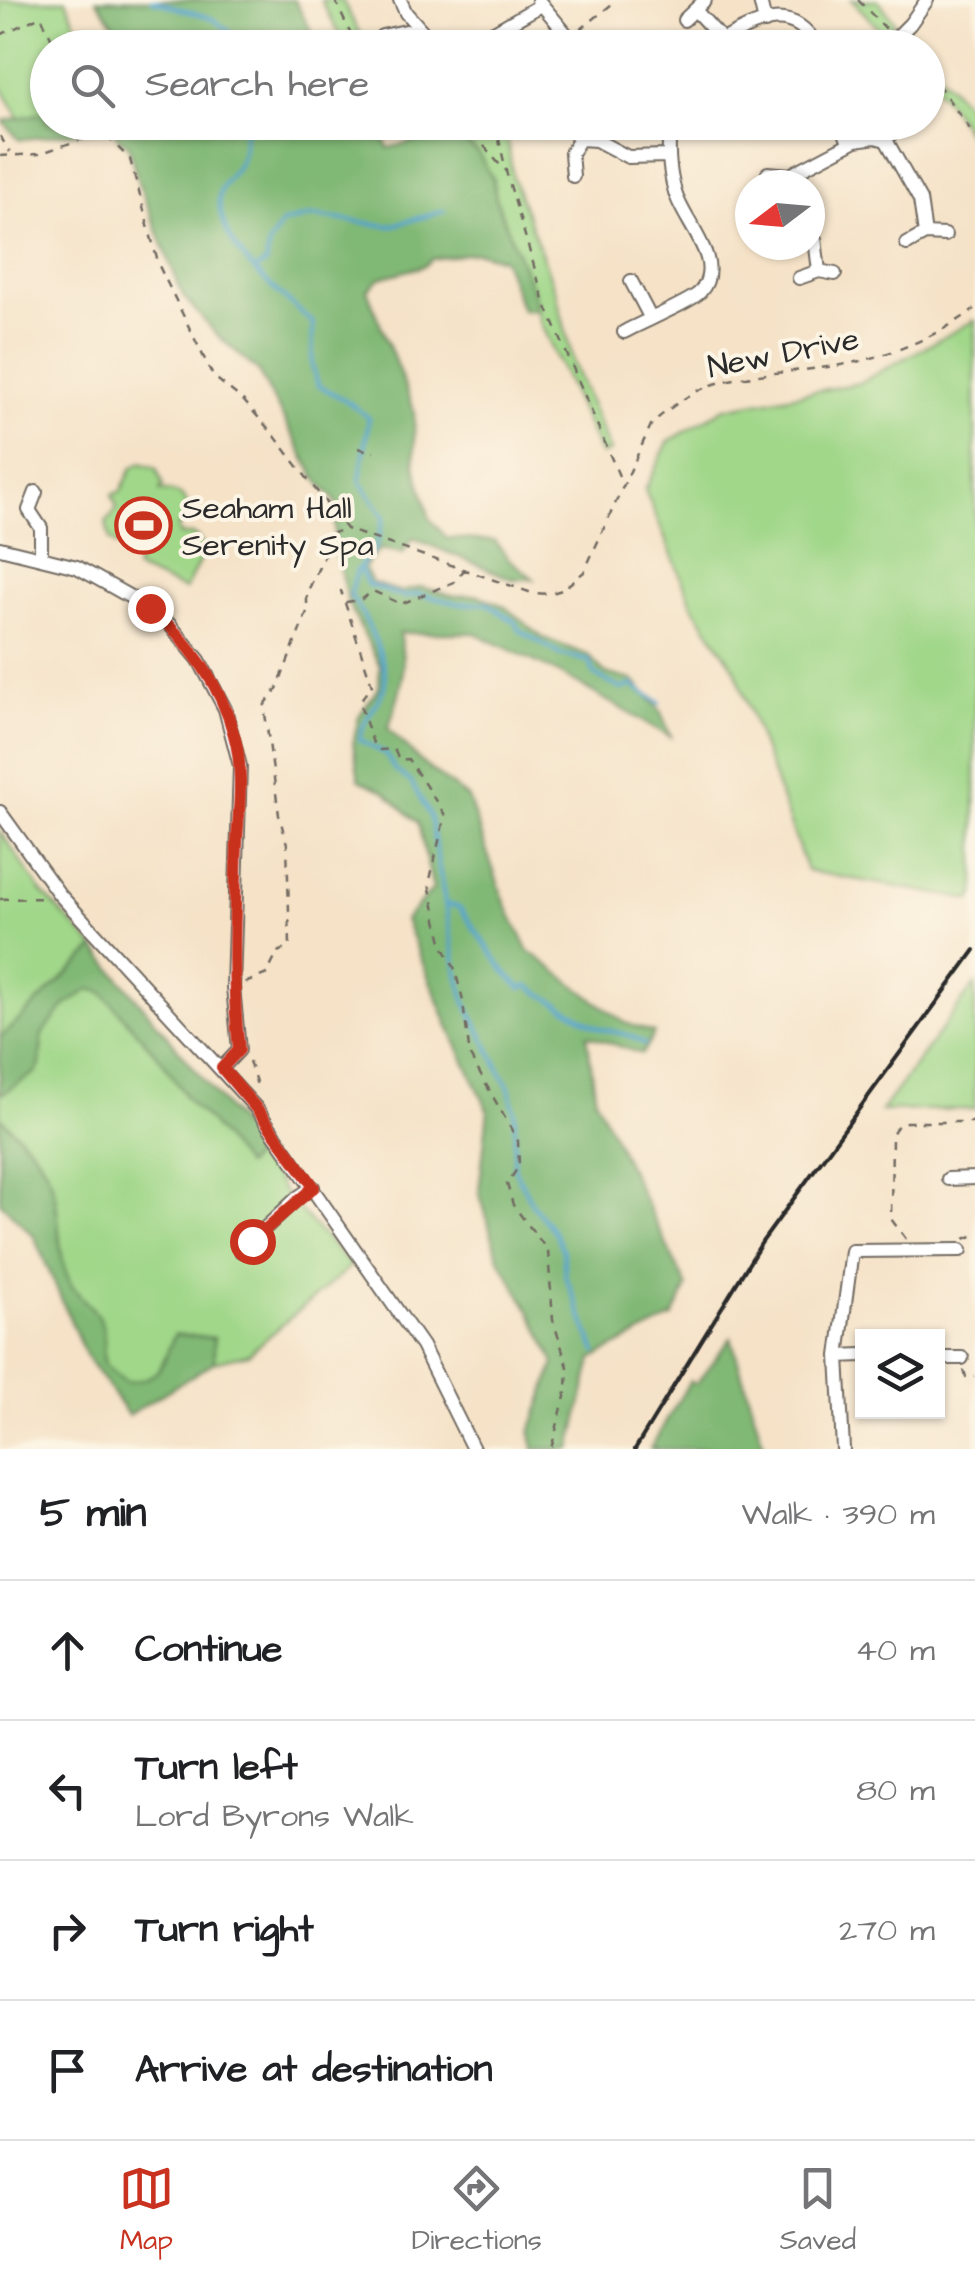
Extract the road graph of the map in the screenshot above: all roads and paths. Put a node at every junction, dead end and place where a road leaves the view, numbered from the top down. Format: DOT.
graph roads {
  1 [pos="335,0"];
  2 [pos="400,0"];
  3 [pos="616,0"];
  4 [pos="760,0"];
  5 [pos="858,0"];
  6 [pos="927,0"];
  7 [pos="540,3"];
  8 [pos="700,6"];
  9 [pos="684,20"];
  10 [pos="765,22"];
  11 [pos="886,29"];
  12 [pos="48,30"];
  13 [pos="349,30"];
  14 [pos="421,30"];
  15 [pos="497,30"];
  16 [pos="563,30"];
  17 [pos="580,30"];
  18 [pos="718,30"];
  19 [pos="743,30"];
  20 [pos="808,30"];
  21 [pos="904,30"];
  22 [pos="0,35"];
  23 [pos="945,95"];
  24 [pos="0,136"];
  25 [pos="975,136"];
  26 [pos="79,140"];
  27 [pos="110,140"];
  28 [pos="479,140"];
  29 [pos="500,140"];
  30 [pos="579,140"];
  31 [pos="596,140"];
  32 [pos="669,140"];
  33 [pos="848,140"];
  34 [pos="862,140"];
  35 [pos="886,140"];
  36 [pos="849,143"];
  37 [pos="11,154"];
  38 [pos="0,156"];
  39 [pos="668,156"];
  40 [pos="807,170"];
  41 [pos="507,174"];
  42 [pos="572,176"];
  43 [pos="924,234"];
  44 [pos="944,235"];
  45 [pos="907,244"];
  46 [pos="818,260"];
  47 [pos="819,271"];
  48 [pos="835,274"];
  49 [pos="799,278"];
  50 [pos="631,280"];
  51 [pos="975,309"];
  52 [pos="650,317"];
  53 [pos="624,332"];
  54 [pos="358,448"];
  55 [pos="374,452"];
  56 [pos="623,484"];
  57 [pos="36,492"];
  58 [pos="346,528"];
  59 [pos="0,548"];
  60 [pos="41,558"];
  61 [pos="466,568"];
  62 [pos="0,812"];
  63 [pos="59,894"];
  64 [pos="0,898"];
  65 [pos="239,985"];
  66 [pos="248,1060"];
  67 [pos="222,1068"];
  68 [pos="256,1108"];
  69 [pos="975,1122"];
  70 [pos="975,1178"];
  71 [pos="948,1179"];
  72 [pos="314,1187"];
  73 [pos="906,1250"];
  74 [pos="961,1250"];
  75 [pos="240,1251"];
  76 [pos="838,1356"];
  77 [pos="855,1356"];
  78 [pos="945,1358"];
  79 [pos="962,1358"];
  80 [pos="473,1449"];
  81 [pos="551,1449"];
  82 [pos="843,1449"];
  1 -- 13 [label="path"];
  2 -- 14 [label="street"];
  3 -- 17 [label="path"];
  4 -- 10 [label="street"];
  5 -- 11 [label="path"];
  6 -- 21 [label="street"];
  7 -- 15 [label="street"];
  7 -- 16 [label="street"];
  8 -- 9 [label="street"];
  8 -- 18 [label="street"];
  10 -- 19 [label="street"];
  10 -- 20 [label="street"];
  12 -- 22 [label="path"];
  23 -- 25 [label="path"];
  24 -- 37 [label="path"];
  26 -- 37 [label="path"];
  27 -- 58 [label="path"];
  28 -- 41 [label="path"];
  29 -- 41 [label="path"];
  30 -- 42 [label="street"];
  31 -- 39 [label="street"];
  32 -- 39 [label="street"];
  33 -- 36 [label="street"];
  34 -- 36 [label="street"];
  35 -- 43 [label="street"];
  36 -- 40 [label="street"];
  37 -- 38 [label="path"];
  39 -- 52 [label="street"];
  41 -- 56 [label="path"];
  43 -- 44 [label="street"];
  43 -- 45 [label="street"];
  46 -- 47 [label="street"];
  47 -- 48 [label="street"];
  47 -- 49 [label="street"];
  50 -- 52 [label="street"];
  51 -- 56 [label="path, New Drive"];
  52 -- 53 [label="street"];
  54 -- 55 [label="path"];
  56 -- 61 [label="path, New Drive"];
  57 -- 60 [label="street"];
  58 -- 61 [label="path, New Drive"];
  58 -- 65 [label="path"];
  59 -- 60 [label="street"];
  60 -- 67 [label="street"];
  61 -- 81 [label="path"];
  62 -- 63 [label="street"];
  63 -- 64 [label="path"];
  63 -- 67 [label="street"];
  66 -- 68 [label="path"];
  67 -- 68 [label="street"];
  68 -- 72 [label="street"];
  69 -- 73 [label="path"];
  70 -- 71 [label="street"];
  72 -- 75 [label="street"];
  72 -- 80 [label="street"];
  73 -- 74 [label="street"];
  73 -- 76 [label="street"];
  76 -- 77 [label="street"];
  76 -- 82 [label="street"];
  78 -- 79 [label="street"];
}
